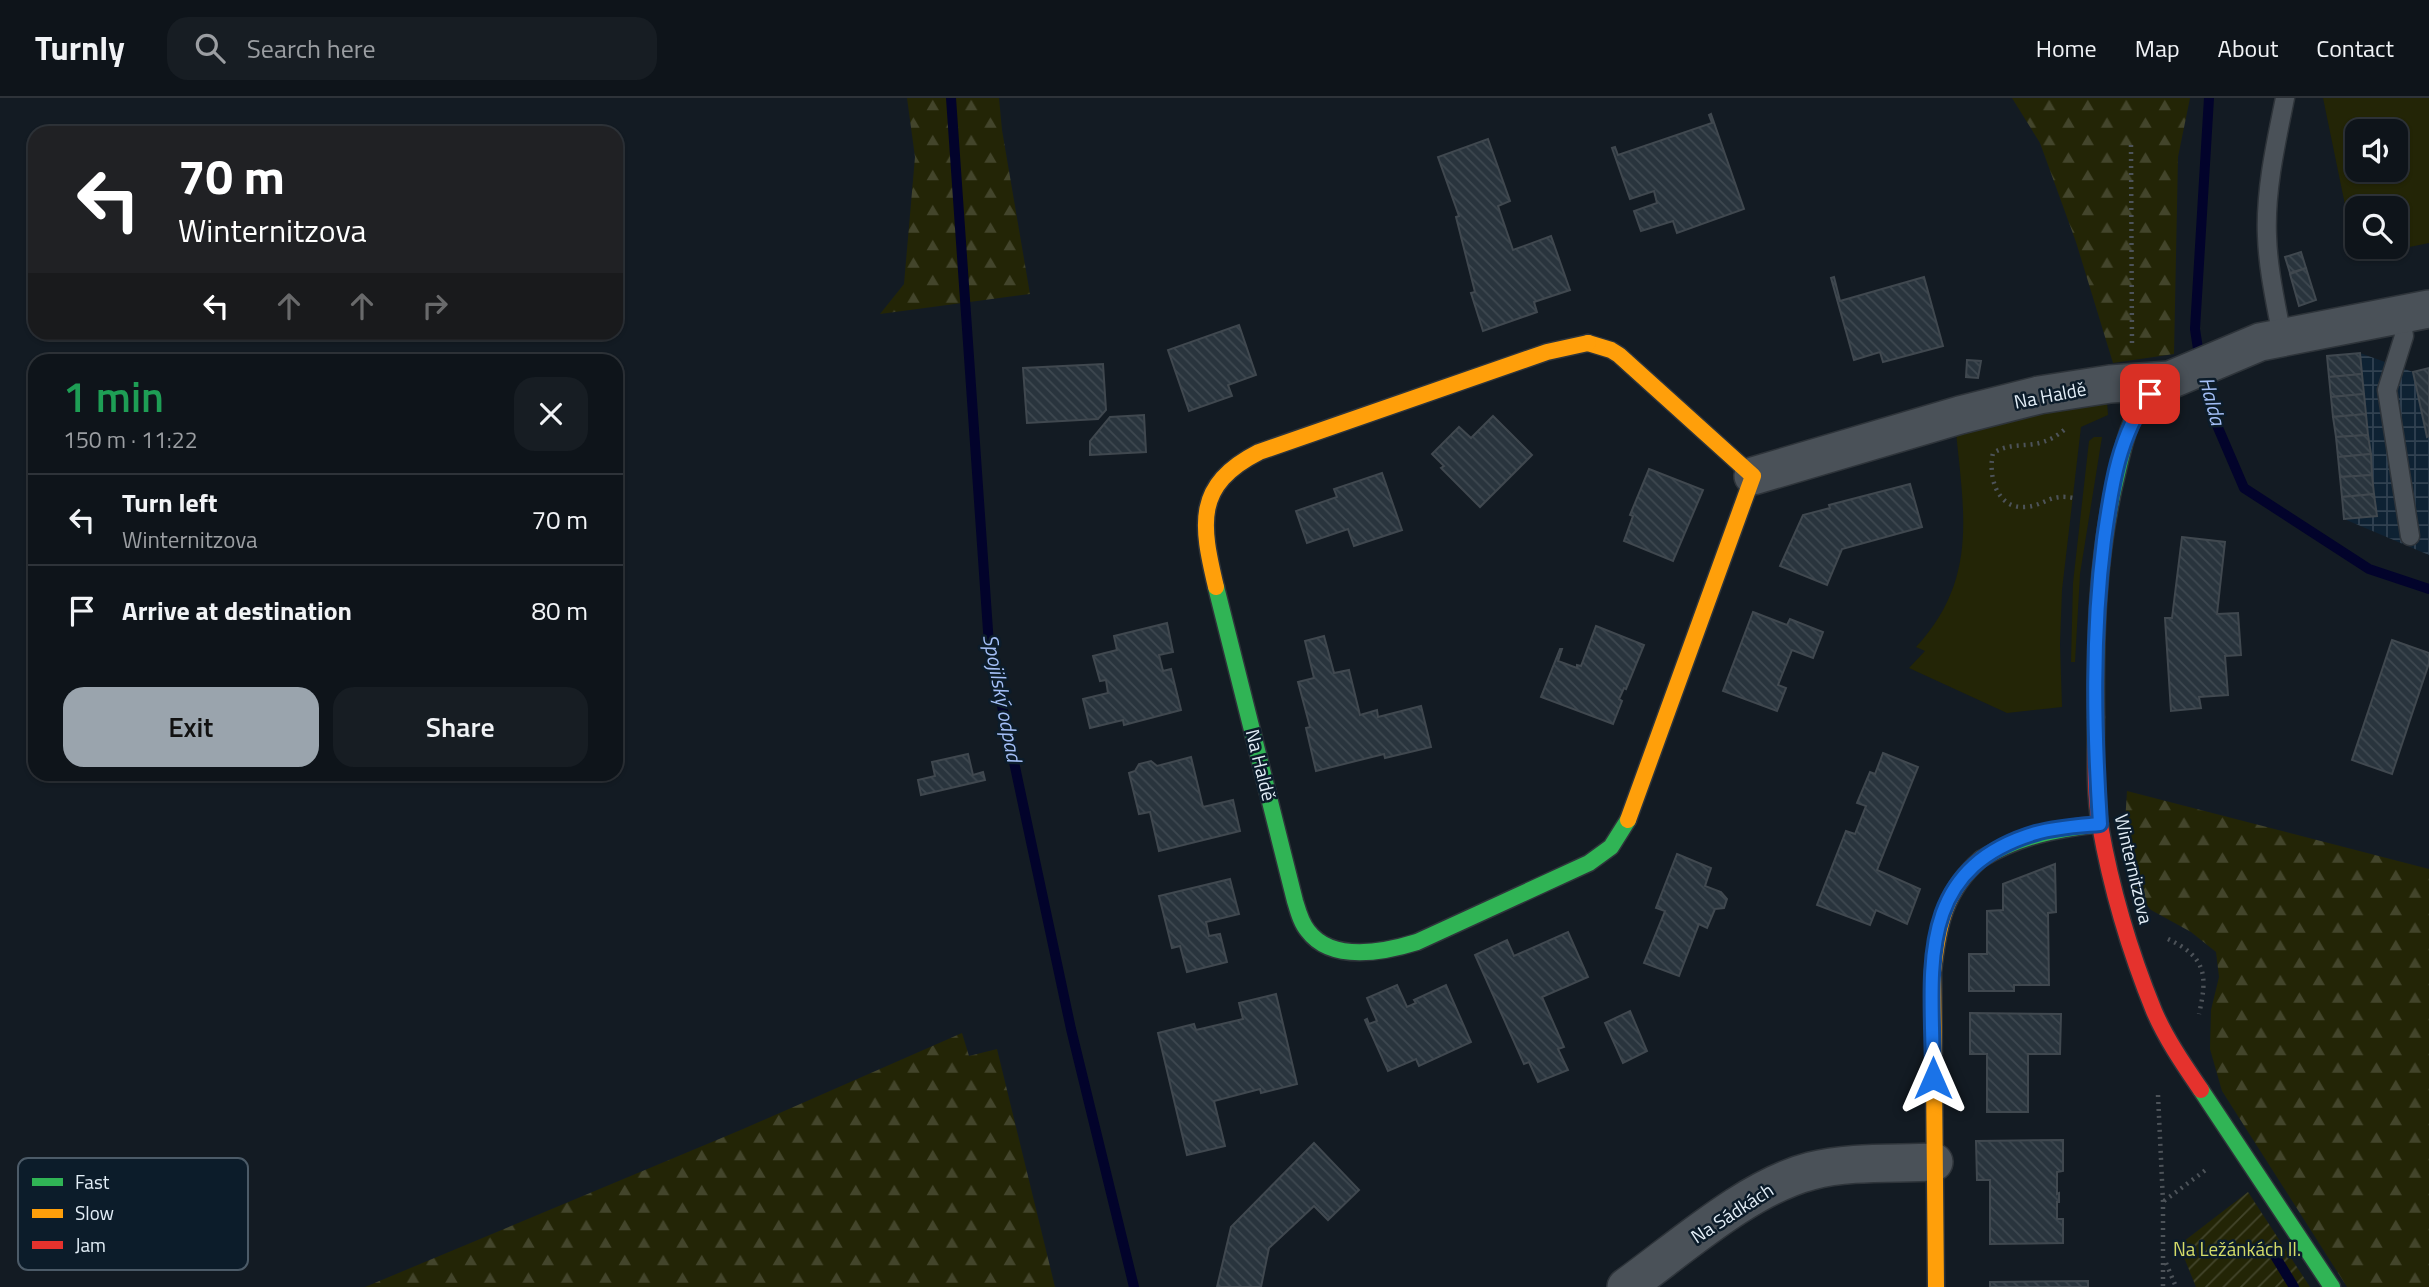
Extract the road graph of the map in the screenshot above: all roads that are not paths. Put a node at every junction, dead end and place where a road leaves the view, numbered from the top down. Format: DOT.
graph roads {
  1 [pos="2285,98"];
  2 [pos="2415,312"];
  3 [pos="2282,337"];
  4 [pos="2170,380"];
  5 [pos="1753,476"];
  6 [pos="2410,536"];
  7 [pos="2100,824"];
  8 [pos="1934,1162"];
  9 [pos="1626,1287"];
  10 [pos="1936,1287"];
  11 [pos="2332,1287"];
  1 -- 3 [label="lane"];
  2 -- 3 [label="street, Na Haldě"];
  2 -- 6 [label="lane"];
  3 -- 4 [label="street, Na Haldě"];
  4 -- 5 [label="street, Na Haldě"];
  4 -- 7 [label="street, Winternitzova"];
  5 -- 5 [label="street, Na Haldě"];
  7 -- 8 [label="street"];
  7 -- 11 [label="street, Winternitzova"];
  8 -- 9 [label="street, Na Sádkách"];
  8 -- 10 [label="street"];
}
